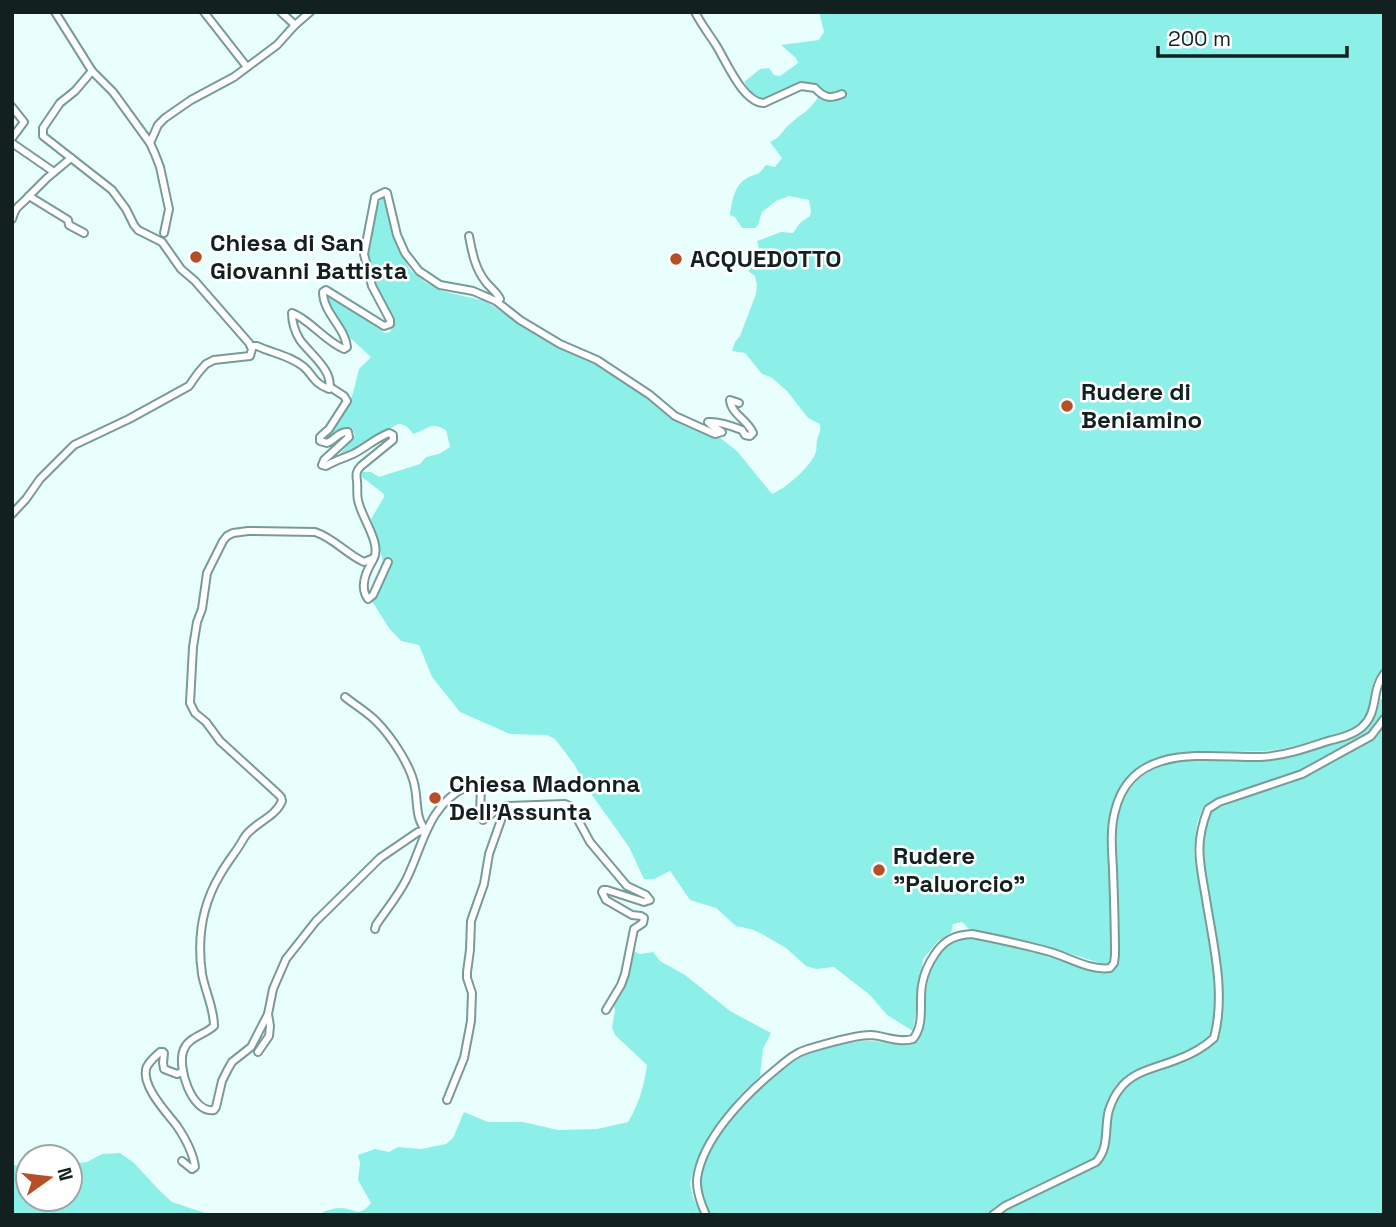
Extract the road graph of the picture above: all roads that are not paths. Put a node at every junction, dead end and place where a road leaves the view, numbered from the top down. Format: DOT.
graph roads {
  1 [pos="55,12"];
  2 [pos="204,12"];
  3 [pos="281,12"];
  4 [pos="310,12"];
  5 [pos="695,12"];
  6 [pos="295,25"];
  7 [pos="247,67"];
  8 [pos="92,71"];
  9 [pos="842,94"];
  10 [pos="12,107"];
  11 [pos="12,141"];
  12 [pos="150,143"];
  13 [pos="71,158"];
  14 [pos="54,172"];
  15 [pos="29,196"];
  16 [pos="12,219"];
  17 [pos="83,233"];
  18 [pos="163,233"];
  19 [pos="469,236"];
  20 [pos="496,301"];
  21 [pos="251,346"];
  22 [pos="330,387"];
  23 [pos="739,403"];
  24 [pos="12,513"];
  25 [pos="374,558"];
  26 [pos="388,562"];
  27 [pos="1384,674"];
  28 [pos="345,697"];
  29 [pos="1384,719"];
  30 [pos="506,806"];
  31 [pos="426,830"];
  32 [pos="375,929"];
  33 [pos="606,1010"];
  34 [pos="268,1014"];
  35 [pos="258,1052"];
  36 [pos="182,1072"];
  37 [pos="447,1100"];
  38 [pos="182,1161"];
  39 [pos="706,1215"];
  40 [pos="993,1215"];
  1 -- 8 [label="street"];
  2 -- 7 [label="street"];
  3 -- 6 [label="street"];
  4 -- 6 [label="street"];
  5 -- 9 [label="street"];
  6 -- 7 [label="street"];
  7 -- 12 [label="street"];
  8 -- 12 [label="street"];
  8 -- 13 [label="street"];
  10 -- 11 [label="street"];
  11 -- 14 [label="street"];
  12 -- 18 [label="street"];
  13 -- 14 [label="street"];
  13 -- 21 [label="street"];
  14 -- 15 [label="street"];
  15 -- 16 [label="street"];
  15 -- 17 [label="street"];
  19 -- 20 [label="street"];
  20 -- 22 [label="street"];
  20 -- 23 [label="street"];
  21 -- 22 [label="street"];
  21 -- 24 [label="street"];
  22 -- 25 [label="street"];
  25 -- 26 [label="street"];
  25 -- 36 [label="street"];
  27 -- 39 [label="street"];
  28 -- 31 [label="street"];
  29 -- 40 [label="street"];
  30 -- 31 [label="street"];
  30 -- 33 [label="street"];
  30 -- 37 [label="street"];
  31 -- 32 [label="street"];
  31 -- 34 [label="street"];
  34 -- 35 [label="street"];
  34 -- 36 [label="street"];
  36 -- 38 [label="street"];
}
